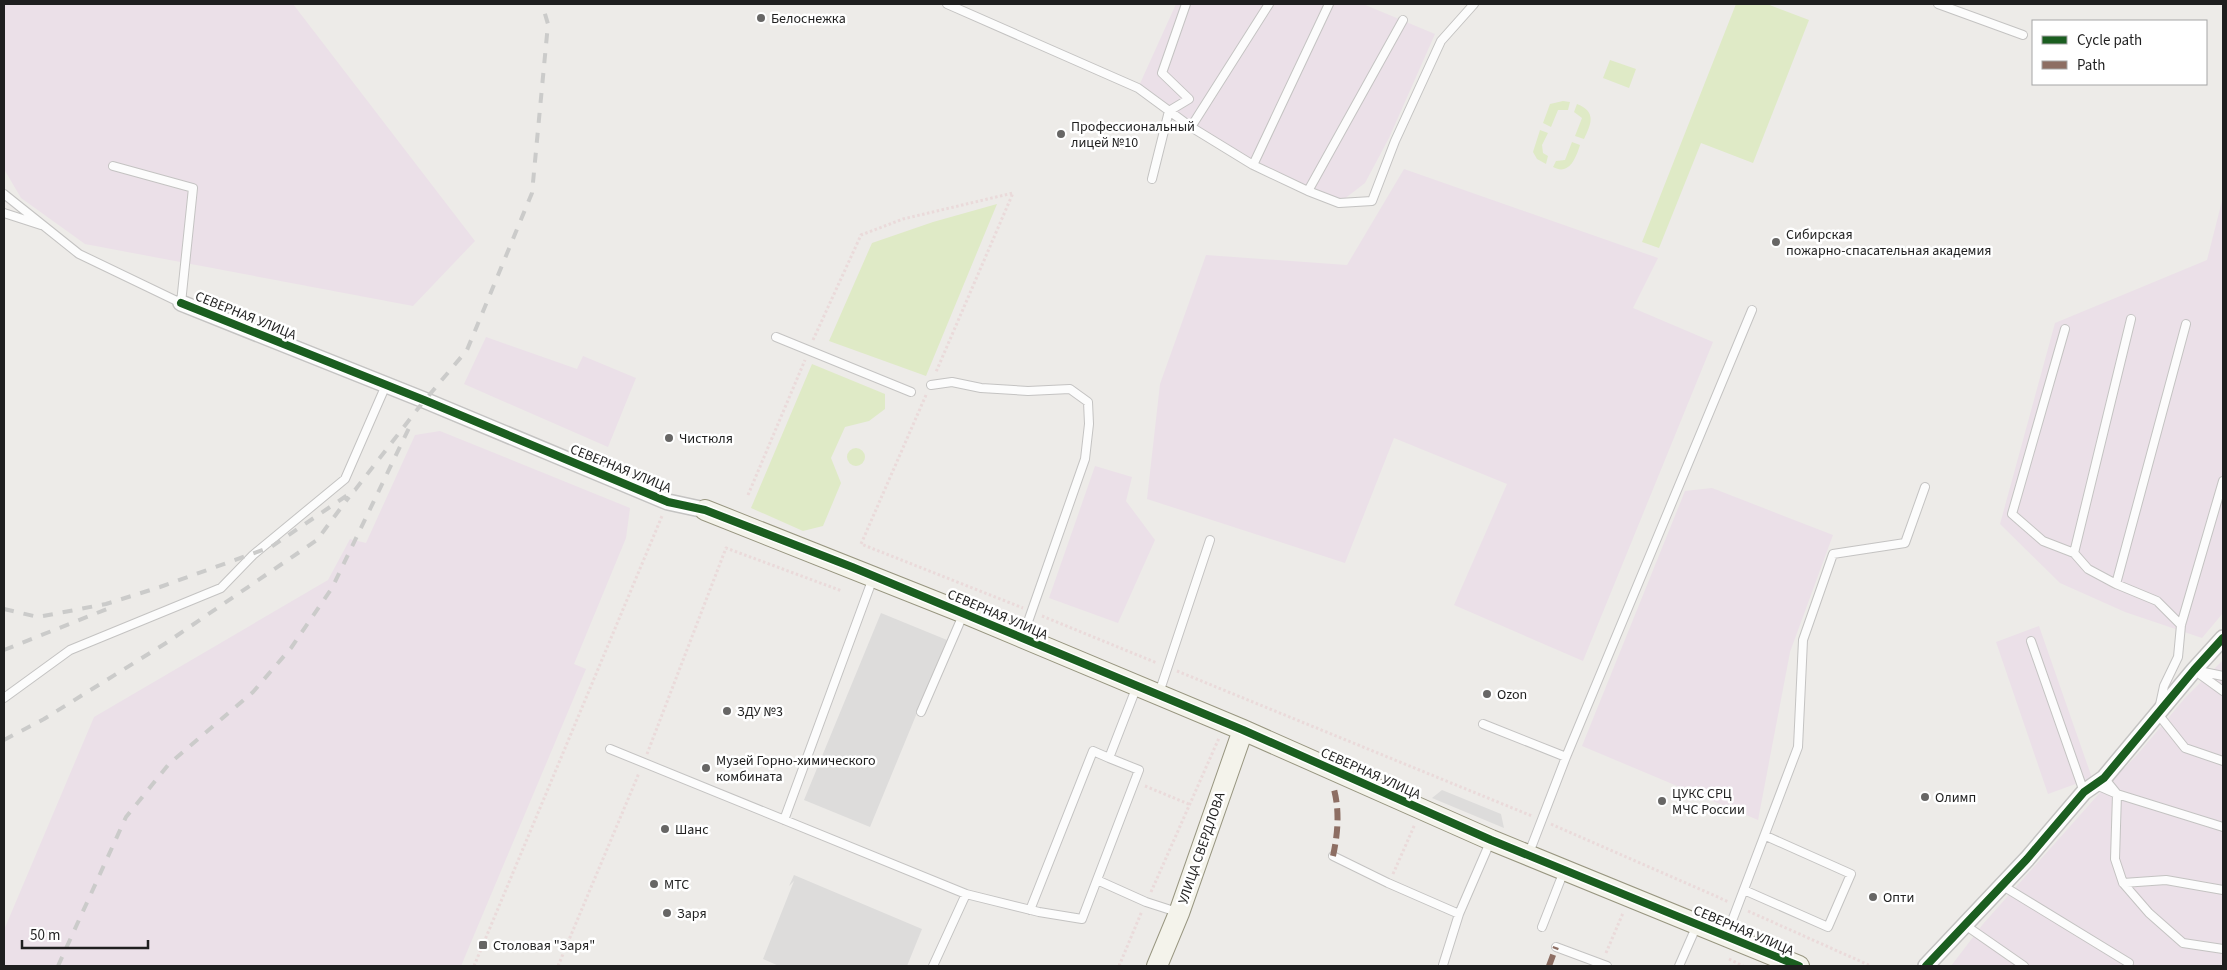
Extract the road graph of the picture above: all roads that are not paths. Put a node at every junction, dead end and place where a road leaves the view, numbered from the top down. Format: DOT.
graph roads {
  1 [pos="947,4"];
  2 [pos="1186,4"];
  3 [pos="1269,4"];
  4 [pos="1329,4"];
  5 [pos="1474,4"];
  6 [pos="1938,4"];
  7 [pos="1403,20"];
  8 [pos="2023,35"];
  9 [pos="1169,111"];
  10 [pos="1191,127"];
  11 [pos="1253,165"];
  12 [pos="113,166"];
  13 [pos="1152,179"];
  14 [pos="1308,191"];
  15 [pos="4,194"];
  16 [pos="4,214"];
  17 [pos="45,226"];
  18 [pos="182,303"];
  19 [pos="1752,310"];
  20 [pos="2131,319"];
  21 [pos="2186,324"];
  22 [pos="2065,329"];
  23 [pos="776,337"];
  24 [pos="386,384"];
  25 [pos="931,385"];
  26 [pos="911,392"];
  27 [pos="2223,481"];
  28 [pos="1925,487"];
  29 [pos="705,510"];
  30 [pos="1210,540"];
  31 [pos="2074,553"];
  32 [pos="874,576"];
  33 [pos="2116,584"];
  34 [pos="964,613"];
  35 [pos="2181,626"];
  36 [pos="1022,638"];
  37 [pos="2223,638"];
  38 [pos="2031,641"];
  39 [pos="2194,670"];
  40 [pos="2223,676"];
  41 [pos="1137,686"];
  42 [pos="2223,691"];
  43 [pos="1159,695"];
  44 [pos="4,698"];
  45 [pos="921,712"];
  46 [pos="2158,714"];
  47 [pos="1483,724"];
  48 [pos="1239,737"];
  49 [pos="610,749"];
  50 [pos="1566,757"];
  51 [pos="1109,758"];
  52 [pos="2223,761"];
  53 [pos="2094,785"];
  54 [pos="2117,794"];
  55 [pos="784,820"];
  56 [pos="2223,827"];
  57 [pos="1766,836"];
  58 [pos="1491,840"];
  59 [pos="1528,855"];
  60 [pos="1333,856"];
  61 [pos="1565,869"];
  62 [pos="1097,880"];
  63 [pos="2122,883"];
  64 [pos="2003,886"];
  65 [pos="1744,890"];
  66 [pos="2223,890"];
  67 [pos="966,894"];
  68 [pos="1030,910"];
  69 [pos="1179,913"];
  70 [pos="1459,914"];
  71 [pos="1698,924"];
  72 [pos="1965,925"];
  73 [pos="1542,927"];
  74 [pos="1726,936"];
  75 [pos="1556,947"];
  76 [pos="2223,949"];
  77 [pos="2129,963"];
  78 [pos="1786,964"];
  79 [pos="1443,965"];
  80 [pos="1604,965"];
  81 [pos="933,966"];
  82 [pos="1157,966"];
  83 [pos="1679,966"];
  84 [pos="1926,966"];
  85 [pos="2024,966"];
  1 -- 9 [label="lane"];
  2 -- 9 [label="lane"];
  3 -- 10 [label="lane"];
  4 -- 11 [label="lane"];
  5 -- 14 [label="lane"];
  6 -- 8 [label="lane"];
  7 -- 14 [label="lane"];
  9 -- 10 [label="lane"];
  9 -- 13 [label="lane"];
  10 -- 11 [label="lane"];
  11 -- 14 [label="lane"];
  12 -- 18 [label="lane"];
  15 -- 17 [label="lane"];
  16 -- 17 [label="lane"];
  17 -- 18 [label="lane"];
  18 -- 24 [label="street, СЕВЕРНАЯ УЛИЦА"];
  19 -- 50 [label="lane"];
  20 -- 31 [label="lane"];
  21 -- 33 [label="lane"];
  22 -- 31 [label="lane"];
  23 -- 26 [label="lane"];
  24 -- 29 [label="street, СЕВЕРНАЯ УЛИЦА"];
  24 -- 44 [label="lane"];
  25 -- 36 [label="lane"];
  27 -- 35 [label="lane"];
  28 -- 57 [label="lane"];
  29 -- 32 [label="street, СЕВЕРНАЯ УЛИЦА"];
  30 -- 43 [label="lane"];
  31 -- 33 [label="lane"];
  32 -- 34 [label="street, СЕВЕРНАЯ УЛИЦА"];
  32 -- 55 [label="lane"];
  33 -- 35 [label="lane"];
  34 -- 36 [label="street, СЕВЕРНАЯ УЛИЦА"];
  34 -- 45 [label="lane"];
  35 -- 46 [label="lane"];
  36 -- 41 [label="street, СЕВЕРНАЯ УЛИЦА"];
  37 -- 39 [label="street"];
  38 -- 53 [label="lane"];
  39 -- 40 [label="lane"];
  39 -- 42 [label="lane"];
  39 -- 46 [label="street"];
  41 -- 43 [label="street, СЕВЕРНАЯ УЛИЦА"];
  41 -- 51 [label="lane"];
  43 -- 48 [label="street, СЕВЕРНАЯ УЛИЦА"];
  46 -- 52 [label="lane"];
  46 -- 53 [label="street"];
  47 -- 50 [label="lane"];
  48 -- 58 [label="street, СЕВЕРНАЯ УЛИЦА"];
  48 -- 69 [label="street, УЛИЦА СВЕРДЛОВА"];
  49 -- 55 [label="lane"];
  50 -- 59 [label="lane"];
  51 -- 62 [label="lane"];
  51 -- 68 [label="lane"];
  53 -- 54 [label="lane"];
  53 -- 54 [label="lane"];
  53 -- 64 [label="street"];
  54 -- 56 [label="lane"];
  54 -- 63 [label="lane"];
  55 -- 67 [label="lane"];
  57 -- 65 [label="lane"];
  57 -- 65 [label="lane"];
  58 -- 59 [label="street, СЕВЕРНАЯ УЛИЦА"];
  58 -- 70 [label="lane"];
  59 -- 61 [label="street, СЕВЕРНАЯ УЛИЦА"];
  60 -- 70 [label="lane"];
  61 -- 71 [label="street, СЕВЕРНАЯ УЛИЦА"];
  61 -- 73 [label="lane"];
  62 -- 68 [label="lane"];
  62 -- 69 [label="lane"];
  63 -- 66 [label="lane"];
  63 -- 76 [label="lane"];
  64 -- 72 [label="street"];
  64 -- 77 [label="lane"];
  65 -- 74 [label="lane"];
  67 -- 68 [label="lane"];
  67 -- 81 [label="lane"];
  69 -- 82 [label="street, УЛИЦА СВЕРДЛОВА"];
  70 -- 79 [label="lane"];
  71 -- 74 [label="street, СЕВЕРНАЯ УЛИЦА"];
  71 -- 83 [label="lane"];
  72 -- 84 [label="street"];
  72 -- 85 [label="lane"];
  74 -- 78 [label="street, СЕВЕРНАЯ УЛИЦА"];
  75 -- 80 [label="lane"];
}
